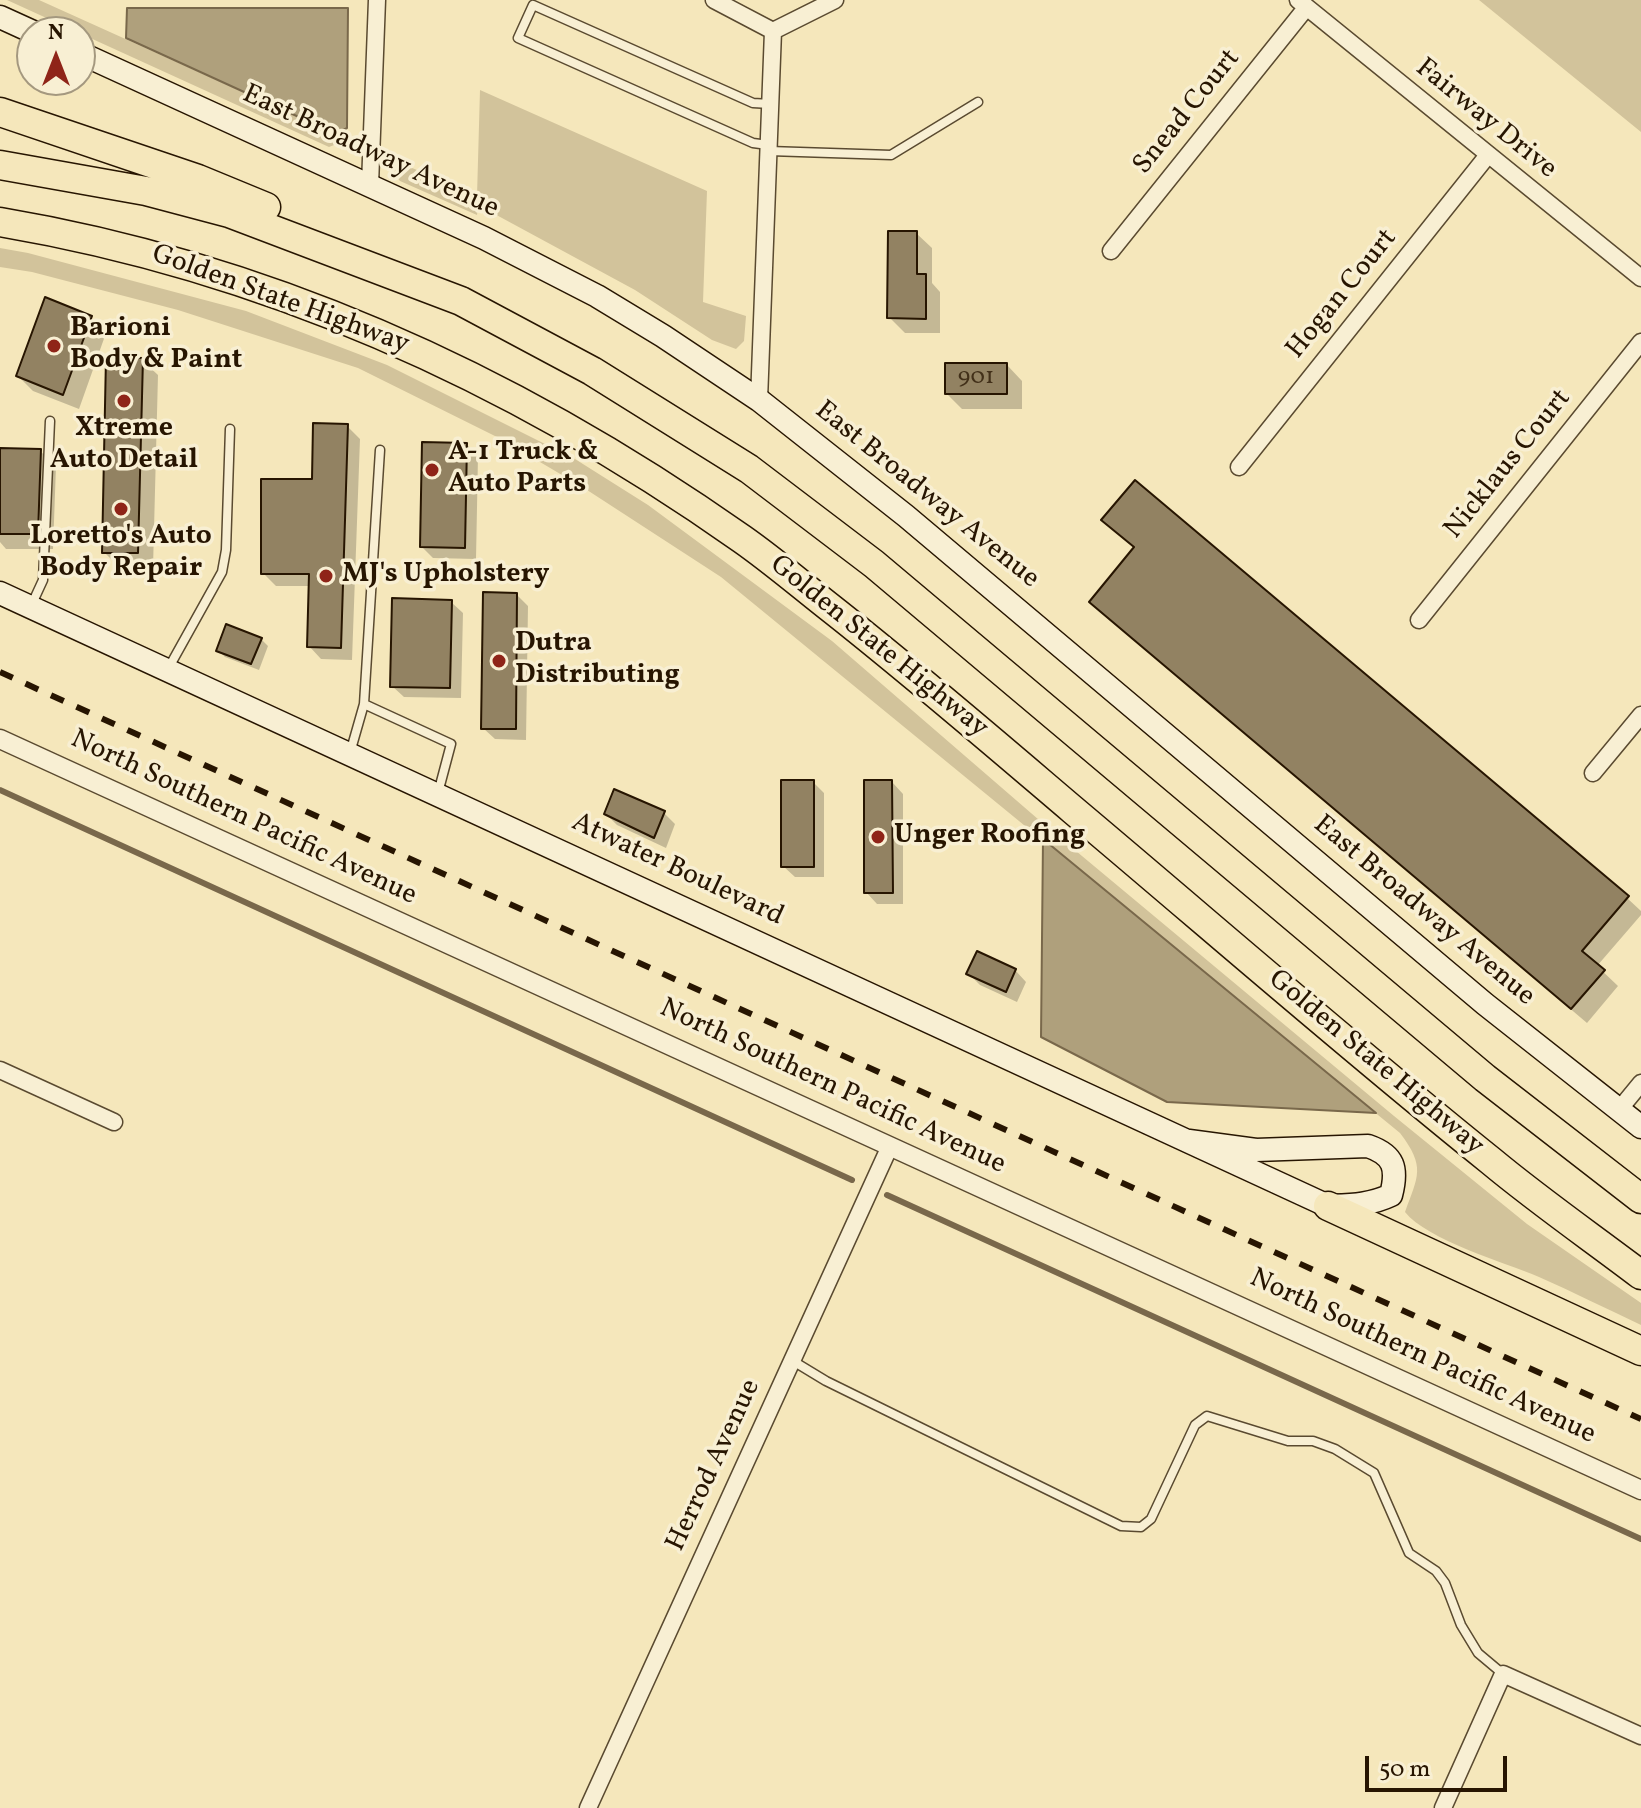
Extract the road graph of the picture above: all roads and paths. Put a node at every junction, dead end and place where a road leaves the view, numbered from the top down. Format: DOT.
graph roads {
  1 [pos="377,0"];
  2 [pos="714,0"];
  3 [pos="835,0"];
  4 [pos="1302,4"];
  5 [pos="773,31"];
  6 [pos="96,60"];
  7 [pos="978,102"];
  8 [pos="771,104"];
  9 [pos="0,112"];
  10 [pos="769,148"];
  11 [pos="1488,155"];
  12 [pos="0,165"];
  13 [pos="370,185"];
  14 [pos="0,222"];
  15 [pos="1111,251"];
  16 [pos="1641,278"];
  17 [pos="461,301"];
  18 [pos="1641,342"];
  19 [pos="759,400"];
  20 [pos="50,421"];
  21 [pos="230,429"];
  22 [pos="380,450"];
  23 [pos="1239,467"];
  24 [pos="0,593"];
  25 [pos="31,607"];
  26 [pos="1419,620"];
  27 [pos="168,670"];
  28 [pos="364,704"];
  29 [pos="1641,715"];
  30 [pos="0,739"];
  31 [pos="350,754"];
  32 [pos="1593,773"];
  33 [pos="438,794"];
  34 [pos="0,1070"];
  35 [pos="1641,1083"];
  36 [pos="1618,1111"];
  37 [pos="114,1122"];
  38 [pos="1641,1127"];
  39 [pos="1189,1141"];
  40 [pos="890,1146"];
  41 [pos="1641,1199"];
  42 [pos="1328,1206"];
  43 [pos="1641,1275"];
  44 [pos="1641,1351"];
  45 [pos="792,1361"];
  46 [pos="1641,1490"];
  47 [pos="1503,1674"];
  48 [pos="1641,1736"];
  49 [pos="588,1808"];
  50 [pos="1443,1808"];
  1 -- 13 [label="street"];
  2 -- 5 [label="street"];
  3 -- 5 [label="street"];
  4 -- 11 [label="street, Fairway Drive"];
  4 -- 15 [label="street, Snead Court"];
  5 -- 8 [label="street"];
  6 -- 13 [label="main road, East Broadway Avenue"];
  7 -- 10 [label="lane"];
  8 -- 10 [label="street"];
  8 -- 10 [label="lane"];
  9 -- 17 [label="highway"];
  10 -- 19 [label="street"];
  11 -- 16 [label="street, Fairway Drive"];
  11 -- 23 [label="street, Hogan Court"];
  12 -- 17 [label="highway"];
  13 -- 19 [label="main road, East Broadway Avenue"];
  14 -- 43 [label="highway, Golden State Highway"];
  17 -- 41 [label="highway"];
  18 -- 26 [label="street, Nicklaus Court"];
  19 -- 36 [label="main road, East Broadway Avenue"];
  20 -- 25 [label="lane"];
  21 -- 27 [label="lane"];
  22 -- 28 [label="lane"];
  24 -- 25 [label="main road, Atwater Boulevard"];
  25 -- 27 [label="main road, Atwater Boulevard"];
  27 -- 31 [label="main road, Atwater Boulevard"];
  28 -- 31 [label="lane"];
  28 -- 33 [label="lane"];
  29 -- 32 [label="street"];
  30 -- 40 [label="street, North Southern Pacific Avenue"];
  31 -- 33 [label="main road, Atwater Boulevard"];
  33 -- 39 [label="main road, Atwater Boulevard"];
  34 -- 37 [label="street"];
  35 -- 36 [label="street"];
  36 -- 38 [label="main road, East Broadway Avenue"];
  39 -- 42 [label="main road, Atwater Boulevard"];
  39 -- 42 [label="main road"];
  40 -- 45 [label="street, Herrod Avenue"];
  40 -- 46 [label="street, North Southern Pacific Avenue"];
  42 -- 44 [label="highway"];
  45 -- 47 [label="lane"];
  45 -- 49 [label="street, Herrod Avenue"];
  47 -- 48 [label="street"];
  47 -- 50 [label="street"];
}
